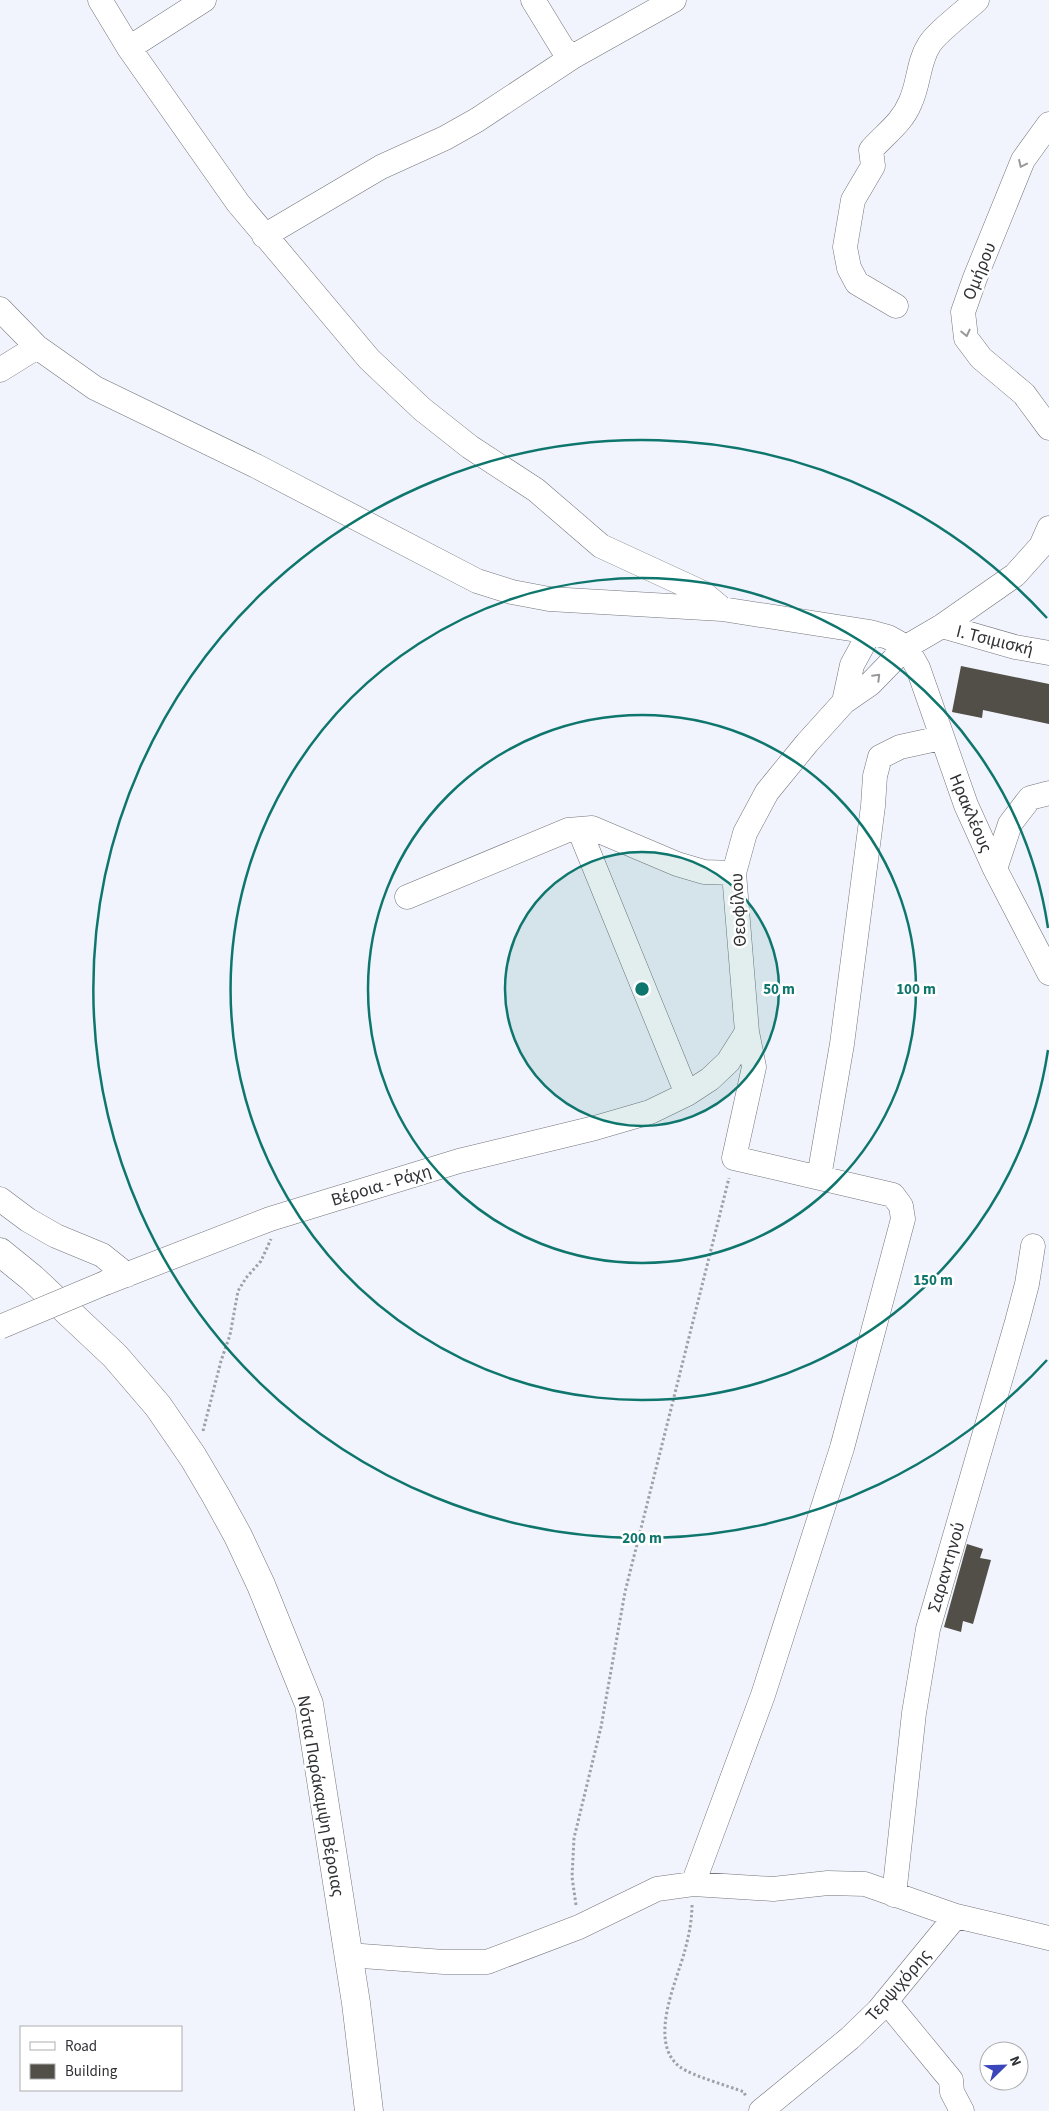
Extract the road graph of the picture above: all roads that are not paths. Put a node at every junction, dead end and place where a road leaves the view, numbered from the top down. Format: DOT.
graph roads {
  1 [pos="100,0"];
  2 [pos="204,0"];
  3 [pos="534,0"];
  4 [pos="674,0"];
  5 [pos="977,0"];
  6 [pos="129,48"];
  7 [pos="574,56"];
  8 [pos="1049,124"];
  9 [pos="264,236"];
  10 [pos="896,306"];
  11 [pos="0,309"];
  12 [pos="36,347"];
  13 [pos="0,370"];
  14 [pos="1049,428"];
  15 [pos="1049,528"];
  16 [pos="722,609"];
  17 [pos="942,626"];
  18 [pos="870,632"];
  19 [pos="906,647"];
  20 [pos="1049,653"];
  21 [pos="844,702"];
  22 [pos="941,738"];
  23 [pos="1049,793"];
  24 [pos="579,829"];
  25 [pos="996,869"];
  26 [pos="734,872"];
  27 [pos="407,896"];
  28 [pos="1049,973"];
  29 [pos="747,1032"];
  30 [pos="687,1094"];
  31 [pos="819,1177"];
  32 [pos="0,1199"];
  33 [pos="1033,1246"];
  34 [pos="0,1252"];
  35 [pos="116,1279"];
  36 [pos="0,1327"];
  37 [pos="693,1884"];
  38 [pos="894,1894"];
  39 [pos="956,1916"];
  40 [pos="1049,1938"];
  41 [pos="348,1955"];
  42 [pos="886,2001"];
  43 [pos="755,2108"];
  44 [pos="369,2111"];
  45 [pos="962,2111"];
  1 -- 6 [label="street"];
  2 -- 6 [label="street"];
  3 -- 7 [label="street"];
  4 -- 7 [label="street"];
  5 -- 10 [label="street"];
  6 -- 9 [label="street"];
  7 -- 9 [label="street"];
  8 -- 14 [label="street, Ομήρου, one-way"];
  9 -- 16 [label="street"];
  11 -- 12 [label="street"];
  12 -- 13 [label="street"];
  12 -- 16 [label="street"];
  15 -- 17 [label="street, Θεοφίλου"];
  16 -- 18 [label="street"];
  17 -- 19 [label="street, Θεοφίλου"];
  17 -- 20 [label="street, Ι. Τσιμισκή"];
  18 -- 19 [label="street"];
  18 -- 21 [label="street, Θεοφίλου"];
  21 -- 19 [label="street, Θεοφίλου, one-way"];
  19 -- 22 [label="street, Ηρακλέους"];
  21 -- 26 [label="street, Θεοφίλου"];
  22 -- 25 [label="street, Ηρακλέους"];
  22 -- 31 [label="street"];
  23 -- 25 [label="street"];
  24 -- 26 [label="street"];
  24 -- 27 [label="street"];
  24 -- 30 [label="street"];
  25 -- 28 [label="street, Ηρακλέους"];
  26 -- 29 [label="street, Θεοφίλου"];
  29 -- 30 [label="street, Βέροια - Ράχη"];
  29 -- 31 [label="street, Θεοφίλου"];
  30 -- 35 [label="street, Βέροια - Ράχη"];
  31 -- 37 [label="street"];
  32 -- 35 [label="street"];
  33 -- 38 [label="street, Σαραντηνού"];
  34 -- 41 [label="main road, Νότια Παράκαμψη Βέροιας"];
  35 -- 36 [label="street, Βέροια - Ράχη, bridge"];
  37 -- 38 [label="street"];
  37 -- 41 [label="street"];
  38 -- 39 [label="street"];
  39 -- 40 [label="street"];
  39 -- 42 [label="street, Τερψιχόρης"];
  41 -- 44 [label="main road, Νότια Παράκαμψη Βέροιας"];
  42 -- 43 [label="street, Τερψιχόρης"];
  42 -- 45 [label="street"];
}
